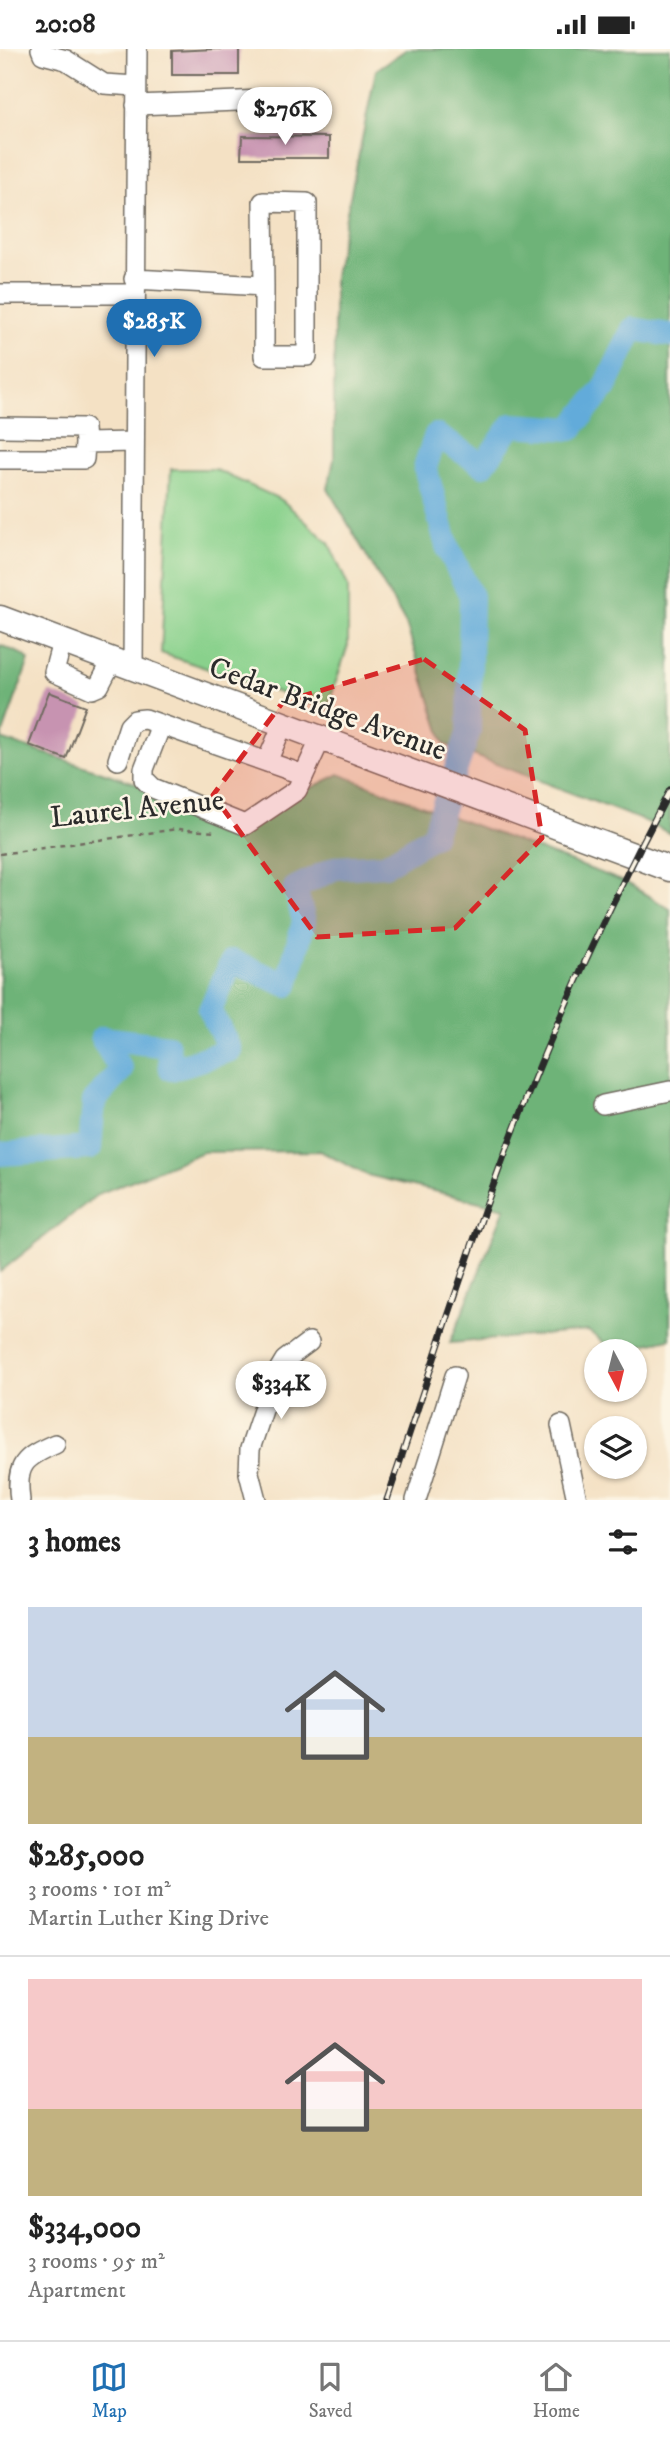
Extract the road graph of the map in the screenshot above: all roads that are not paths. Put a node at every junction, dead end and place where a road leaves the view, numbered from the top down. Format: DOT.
graph roads {
  1 [pos="41,49"];
  2 [pos="137,49"];
  3 [pos="136,95"];
  4 [pos="313,98"];
  5 [pos="264,286"];
  6 [pos="134,287"];
  7 [pos="0,294"];
  8 [pos="0,427"];
  9 [pos="134,442"];
  10 [pos="85,443"];
  11 [pos="0,459"];
  12 [pos="0,618"];
  13 [pos="62,642"];
  14 [pos="122,665"];
  15 [pos="283,724"];
  16 [pos="161,725"];
  17 [pos="321,738"];
  18 [pos="118,760"];
  19 [pos="267,762"];
  20 [pos="304,775"];
  21 [pos="670,869"];
  22 [pos="670,1091"];
  23 [pos="603,1105"];
  24 [pos="309,1342"];
  25 [pos="455,1376"];
  26 [pos="561,1425"];
  27 [pos="55,1444"];
  28 [pos="20,1500"];
  29 [pos="256,1500"];
  30 [pos="416,1500"];
  31 [pos="577,1500"];
  1 -- 3 [label="street"];
  2 -- 3 [label="street"];
  3 -- 4 [label="street"];
  3 -- 6 [label="street"];
  5 -- 5 [label="street"];
  5 -- 6 [label="street"];
  6 -- 7 [label="street"];
  6 -- 9 [label="street"];
  8 -- 10 [label="street"];
  9 -- 10 [label="street"];
  9 -- 14 [label="street"];
  10 -- 11 [label="street"];
  12 -- 13 [label="main road, Cedar Bridge Avenue"];
  13 -- 14 [label="main road, Cedar Bridge Avenue"];
  13 -- 14 [label="street"];
  14 -- 15 [label="main road, Cedar Bridge Avenue"];
  15 -- 17 [label="main road, Cedar Bridge Avenue"];
  15 -- 19 [label="street"];
  16 -- 18 [label="street"];
  16 -- 19 [label="street"];
  16 -- 20 [label="street, Laurel Avenue"];
  17 -- 20 [label="street, Laurel Avenue"];
  17 -- 21 [label="main road, Cedar Bridge Avenue"];
  19 -- 20 [label="street"];
  22 -- 23 [label="street"];
  24 -- 29 [label="street"];
  25 -- 30 [label="street"];
  26 -- 31 [label="street"];
  27 -- 28 [label="street"];
}
